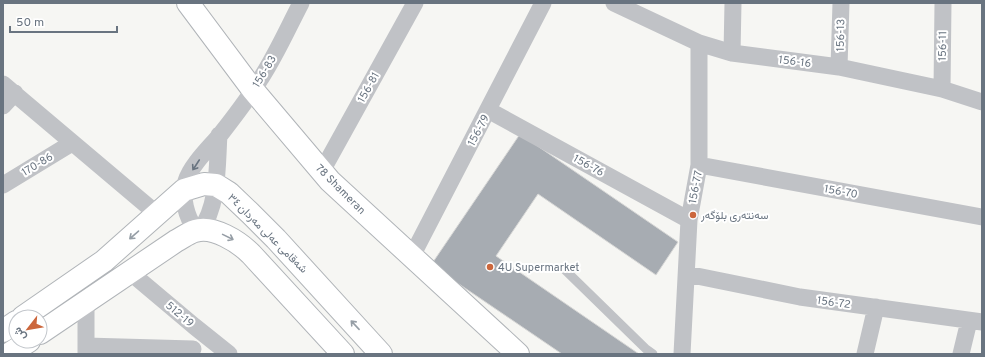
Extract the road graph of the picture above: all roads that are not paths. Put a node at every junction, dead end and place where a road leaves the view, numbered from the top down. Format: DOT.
graph roads {
  1 [pos="188,3"];
  2 [pos="301,3"];
  3 [pos="415,3"];
  4 [pos="543,3"];
  5 [pos="614,3"];
  6 [pos="733,3"];
  7 [pos="841,3"];
  8 [pos="943,3"];
  9 [pos="699,43"];
  10 [pos="732,53"];
  11 [pos="839,67"];
  12 [pos="9,88"];
  13 [pos="942,89"];
  14 [pos="253,90"];
  15 [pos="982,102"];
  16 [pos="3,106"];
  17 [pos="488,110"];
  18 [pos="220,135"];
  19 [pos="72,143"];
  20 [pos="699,165"];
  21 [pos="322,171"];
  22 [pos="3,184"];
  23 [pos="216,185"];
  24 [pos="184,190"];
  25 [pos="157,214"];
  26 [pos="982,217"];
  27 [pos="689,220"];
  28 [pos="198,230"];
  29 [pos="412,256"];
  30 [pos="104,261"];
  31 [pos="563,268"];
  32 [pos="686,274"];
  33 [pos="124,277"];
  34 [pos="86,302"];
  35 [pos="876,307"];
  36 [pos="35,309"];
  37 [pos="976,321"];
  38 [pos="194,326"];
  39 [pos="48,328"];
  40 [pos="86,350"];
  41 [pos="193,351"];
  42 [pos="512,352"];
  43 [pos="229,354"];
  44 [pos="343,354"];
  45 [pos="381,354"];
  46 [pos="653,354"];
  47 [pos="682,354"];
  48 [pos="865,354"];
  49 [pos="961,354"];
  1 -- 14 [label="main road, 78 Shameran"];
  2 -- 14 [label="street, 156-83"];
  3 -- 21 [label="street, 156-81"];
  4 -- 17 [label="street, 156-79"];
  5 -- 9 [label="street, 156-16"];
  6 -- 10 [label="street"];
  7 -- 11 [label="street, 156-13"];
  8 -- 13 [label="street, 156-11"];
  9 -- 10 [label="street, 156-16"];
  9 -- 20 [label="street, 156-77"];
  10 -- 11 [label="street, 156-16"];
  11 -- 13 [label="street, 156-16"];
  12 -- 16 [label="street"];
  12 -- 19 [label="street"];
  13 -- 15 [label="street, 156-16"];
  14 -- 18 [label="street, 156-83"];
  14 -- 21 [label="main road, 78 Shameran"];
  17 -- 27 [label="street, 156-76"];
  17 -- 29 [label="street, 156-79"];
  18 -- 23 [label="street"];
  18 -- 24 [label="street, 156-83, one-way"];
  19 -- 22 [label="street, 170-86"];
  19 -- 25 [label="street"];
  20 -- 26 [label="street, 156-70"];
  20 -- 27 [label="street, 156-77"];
  21 -- 29 [label="main road, 78 Shameran"];
  23 -- 24 [label="main road"];
  23 -- 28 [label="street"];
  45 -- 23 [label="main road, شەقامی عەلی مەردان ٣٤, one-way"];
  24 -- 25 [label="main road"];
  24 -- 28 [label="street, 156-83"];
  25 -- 30 [label="main road, one-way"];
  27 -- 32 [label="street, 156-77"];
  28 -- 33 [label="main road"];
  28 -- 44 [label="main road, one-way"];
  29 -- 42 [label="main road, 78 Shameran"];
  30 -- 33 [label="main road"];
  30 -- 36 [label="main road"];
  31 -- 46 [label="lane"];
  32 -- 35 [label="street, 156-72"];
  32 -- 47 [label="street, 156-77"];
  33 -- 34 [label="main road"];
  33 -- 38 [label="street, 512-19"];
  34 -- 39 [label="main road"];
  34 -- 40 [label="street"];
  35 -- 37 [label="street, 156-72"];
  35 -- 48 [label="street"];
  37 -- 49 [label="street"];
  38 -- 41 [label="street"];
  38 -- 43 [label="street, 512-19"];
  40 -- 41 [label="street"];
}
